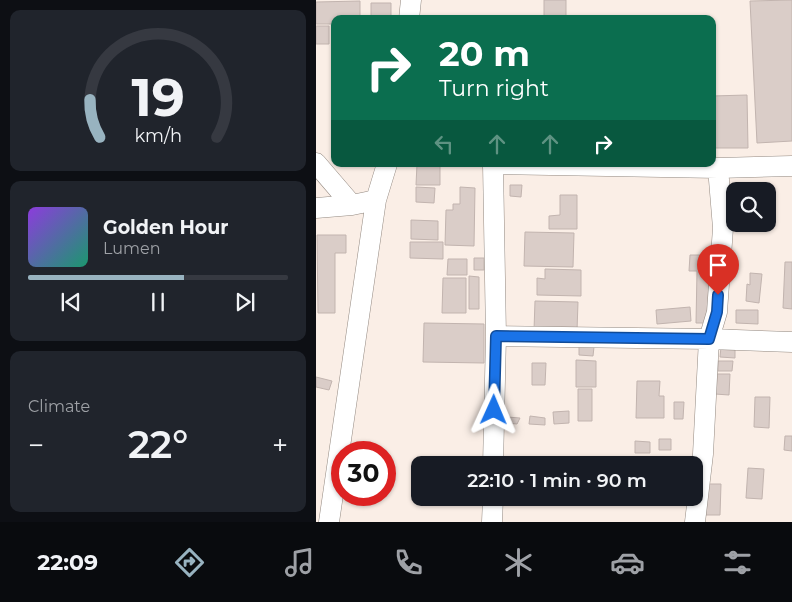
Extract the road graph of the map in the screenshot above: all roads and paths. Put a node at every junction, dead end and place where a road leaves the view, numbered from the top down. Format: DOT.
graph roads {
  1 [pos="411,0"];
  2 [pos="409,15"];
  3 [pos="316,162"];
  4 [pos="792,166"];
  5 [pos="386,167"];
  6 [pos="492,167"];
  7 [pos="662,167"];
  8 [pos="718,168"];
  9 [pos="376,200"];
  10 [pos="352,205"];
  11 [pos="316,208"];
  12 [pos="496,336"];
  13 [pos="709,339"];
  14 [pos="792,342"];
  15 [pos="493,456"];
  16 [pos="493,506"];
  17 [pos="330,522"];
  18 [pos="492,522"];
  19 [pos="695,522"];
  1 -- 2 [label="street"];
  3 -- 10 [label="street"];
  4 -- 8 [label="street"];
  5 -- 9 [label="street"];
  6 -- 12 [label="street"];
  7 -- 8 [label="street"];
  8 -- 13 [label="street"];
  9 -- 10 [label="street"];
  9 -- 17 [label="street"];
  10 -- 11 [label="street"];
  12 -- 13 [label="street"];
  12 -- 15 [label="street"];
  13 -- 14 [label="street"];
  13 -- 19 [label="street"];
  16 -- 18 [label="street"];
}
